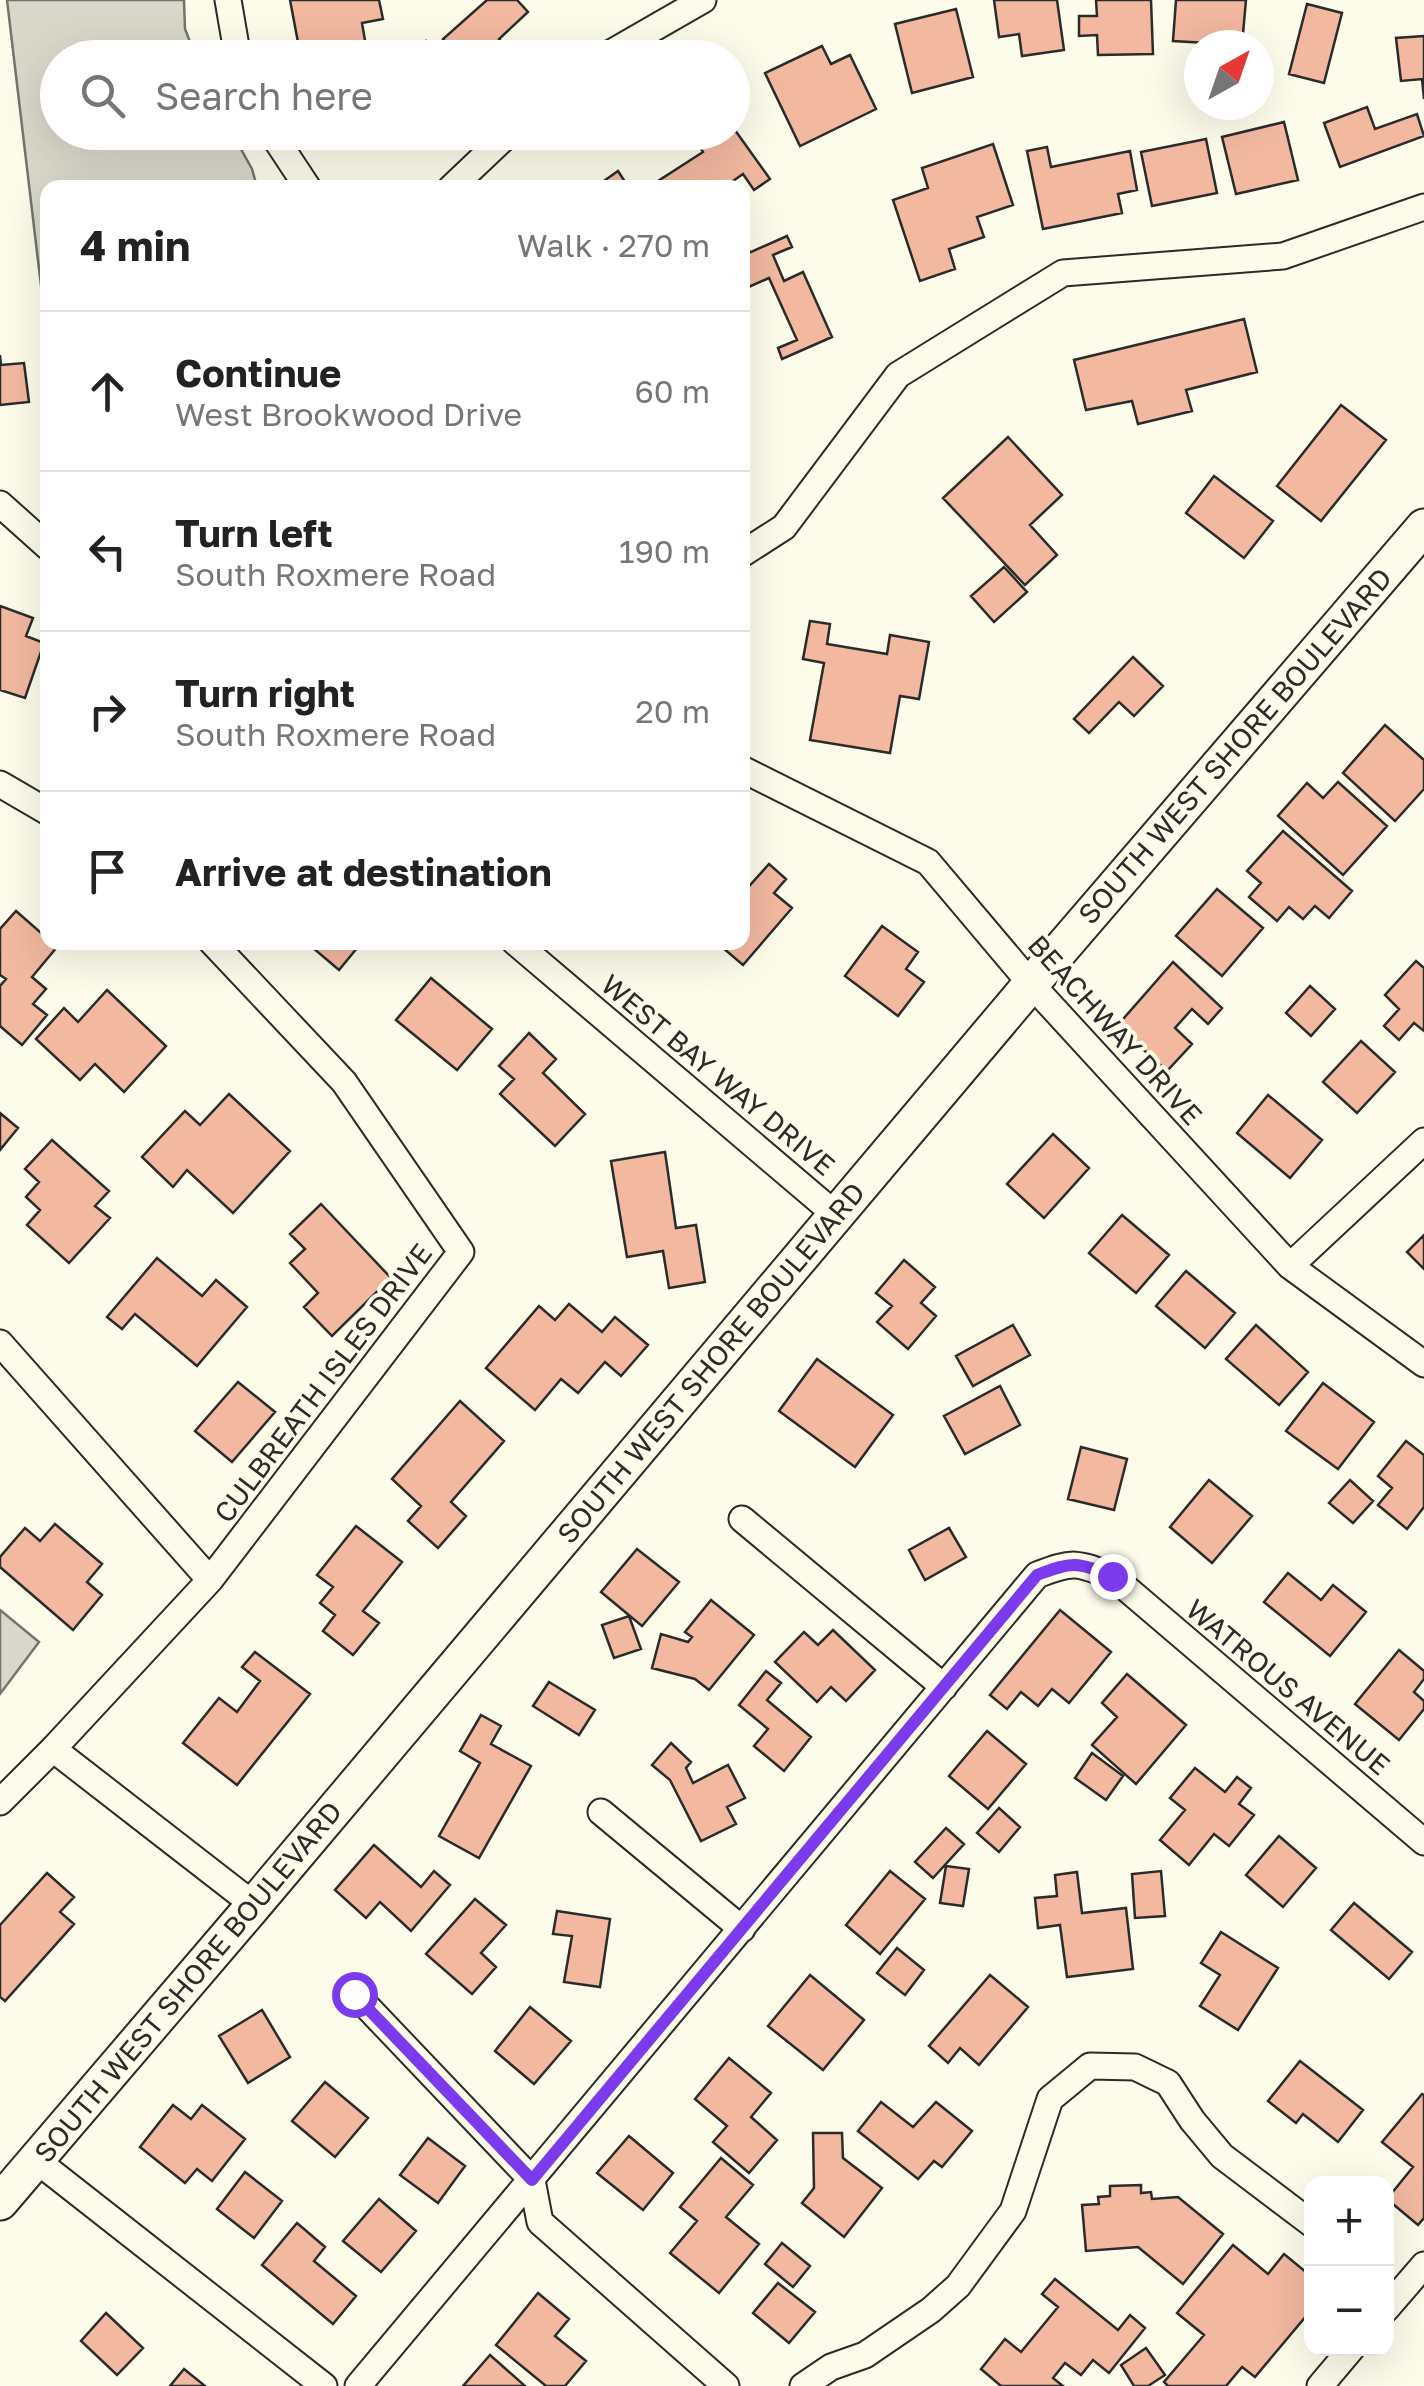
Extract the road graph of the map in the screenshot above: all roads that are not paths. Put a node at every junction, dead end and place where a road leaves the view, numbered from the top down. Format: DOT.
graph roads {
  1 [pos="228,0"];
  2 [pos="703,0"];
  3 [pos="235,40"];
  4 [pos="633,40"];
  5 [pos="282,150"];
  6 [pos="491,150"];
  7 [pos="303,180"];
  8 [pos="459,180"];
  9 [pos="1424,207"];
  10 [pos="0,504"];
  11 [pos="1424,527"];
  12 [pos="40,539"];
  13 [pos="750,549"];
  14 [pos="750,773"];
  15 [pos="0,784"];
  16 [pos="40,807"];
  17 [pos="220,950"];
  18 [pos="524,950"];
  19 [pos="1031,984"];
  20 [pos="1424,1141"];
  21 [pos="836,1215"];
  22 [pos="1290,1266"];
  23 [pos="0,1343"];
  24 [pos="1424,1364"];
  25 [pos="742,1519"];
  26 [pos="210,1580"];
  27 [pos="944,1687"];
  28 [pos="53,1749"];
  29 [pos="0,1802"];
  30 [pos="601,1812"];
  31 [pos="1424,1842"];
  32 [pos="254,1904"];
  33 [pos="742,1929"];
  34 [pos="354,1994"];
  35 [pos="36,2160"];
  36 [pos="532,2180"];
  37 [pos="0,2202"];
  38 [pos="1304,2218"];
  39 [pos="1424,2266"];
  40 [pos="1394,2291"];
  41 [pos="1345,2356"];
  42 [pos="324,2386"];
  43 [pos="358,2386"];
  44 [pos="726,2386"];
  45 [pos="802,2386"];
  46 [pos="1320,2386"];
  1 -- 3 [label="street"];
  2 -- 4 [label="street"];
  5 -- 7 [label="street"];
  6 -- 8 [label="street"];
  9 -- 13 [label="street"];
  10 -- 12 [label="street"];
  11 -- 19 [label="street, SOUTH WEST SHORE BOULEVARD"];
  14 -- 19 [label="street, BEACHWAY DRIVE"];
  15 -- 16 [label="street"];
  17 -- 26 [label="street, CULBREATH ISLES DRIVE"];
  18 -- 21 [label="street, WEST BAY WAY DRIVE"];
  19 -- 21 [label="street, SOUTH WEST SHORE BOULEVARD"];
  19 -- 22 [label="street, BEACHWAY DRIVE"];
  20 -- 22 [label="street"];
  21 -- 32 [label="street, SOUTH WEST SHORE BOULEVARD"];
  22 -- 24 [label="street, BEACHWAY DRIVE"];
  23 -- 26 [label="street"];
  25 -- 27 [label="street"];
  26 -- 28 [label="street"];
  27 -- 31 [label="street, WATROUS AVENUE"];
  27 -- 33 [label="street"];
  28 -- 29 [label="street"];
  28 -- 32 [label="street"];
  30 -- 33 [label="street"];
  32 -- 35 [label="street, SOUTH WEST SHORE BOULEVARD"];
  33 -- 36 [label="street"];
  34 -- 36 [label="street"];
  35 -- 37 [label="street, SOUTH WEST SHORE BOULEVARD"];
  35 -- 42 [label="street"];
  36 -- 43 [label="street"];
  36 -- 44 [label="street"];
  38 -- 45 [label="street"];
  39 -- 40 [label="street"];
  41 -- 46 [label="street"];
}
